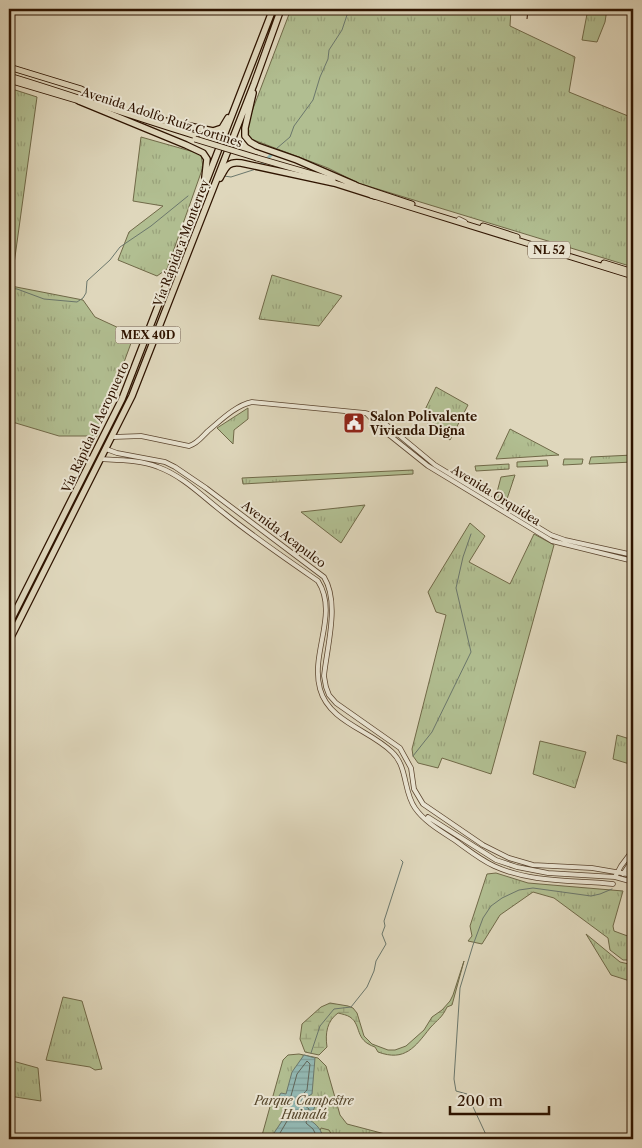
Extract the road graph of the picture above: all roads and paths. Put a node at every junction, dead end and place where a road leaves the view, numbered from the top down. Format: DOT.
graph roads {
  1 [pos="273,9"];
  2 [pos="281,9"];
  3 [pos="9,67"];
  4 [pos="9,78"];
  5 [pos="18,78"];
  6 [pos="46,78"];
  7 [pos="254,84"];
  8 [pos="27,85"];
  9 [pos="78,101"];
  10 [pos="233,113"];
  11 [pos="131,114"];
  12 [pos="196,138"];
  13 [pos="258,157"];
  14 [pos="355,185"];
  15 [pos="201,193"];
  16 [pos="210,194"];
  17 [pos="375,196"];
  18 [pos="459,218"];
  19 [pos="464,224"];
  20 [pos="555,250"];
  21 [pos="633,272"];
  22 [pos="633,276"];
  23 [pos="365,413"];
  24 [pos="113,437"];
  25 [pos="106,449"];
  26 [pos="117,453"];
  27 [pos="101,459"];
  28 [pos="116,460"];
  29 [pos="633,555"];
  30 [pos="633,561"];
  31 [pos="9,624"];
  32 [pos="9,641"];
  33 [pos="428,817"];
  34 [pos="633,850"];
  35 [pos="633,859"];
  36 [pos="617,872"];
  37 [pos="624,873"];
  38 [pos="633,875"];
  39 [pos="615,877"];
  40 [pos="622,879"];
  41 [pos="633,882"];
  42 [pos="613,884"];
  1 -- 10 [label="highway, Vía Rápida al Aeropuerto / MEX 40D"];
  2 -- 7 [label="highway, Vía Rápida a Monterrey / MEX 40D"];
  3 -- 6 [label="main road"];
  4 -- 5 [label="main road, Avenida Adolfo Ruíz Cortines"];
  4 -- 8 [label="main road, Avenida Adolfo Ruíz Cortines"];
  5 -- 6 [label="main road"];
  5 -- 8 [label="main road"];
  5 -- 12 [label="main road, Avenida Adolfo Ruíz Cortines"];
  6 -- 11 [label="main road"];
  7 -- 14 [label="highway"];
  7 -- 16 [label="highway, Vía Rápida a Monterrey / MEX 40D"];
  8 -- 9 [label="main road, Avenida Adolfo Ruíz Cortines"];
  9 -- 12 [label="main road, Avenida Adolfo Ruíz Cortines"];
  9 -- 15 [label="highway"];
  10 -- 11 [label="highway"];
  10 -- 15 [label="highway, Vía Rápida al Aeropuerto / MEX 40D"];
  12 -- 13 [label="main road, Avenida Adolfo Ruíz Cortines, bridge"];
  13 -- 14 [label="main road"];
  13 -- 17 [label="main road"];
  14 -- 18 [label="main road"];
  15 -- 31 [label="highway, Vía Rápida al Aeropuerto / MEX 40D"];
  16 -- 17 [label="highway"];
  16 -- 24 [label="highway, Vía Rápida a Monterrey / MEX 40D"];
  17 -- 19 [label="main road, NL 52"];
  18 -- 19 [label="street"];
  18 -- 20 [label="main road"];
  19 -- 20 [label="main road, NL 52"];
  20 -- 21 [label="main road"];
  20 -- 22 [label="main road, NL 52"];
  23 -- 24 [label="street, Avenida Orquídea"];
  23 -- 29 [label="street, Avenida Orquídea"];
  23 -- 30 [label="street, Avenida Orquídea"];
  24 -- 25 [label="highway, Vía Rápida a Monterrey / MEX 40D"];
  25 -- 26 [label="street, Avenida Acapulco"];
  25 -- 27 [label="highway, Vía Rápida a Monterrey / MEX 40D"];
  26 -- 28 [label="street"];
  26 -- 36 [label="street, Avenida Acapulco"];
  27 -- 28 [label="street, Avenida Acapulco"];
  27 -- 32 [label="highway, Vía Rápida a Monterrey / MEX 40D"];
  28 -- 42 [label="street, Avenida Acapulco"];
  33 -- 39 [label="street"];
  34 -- 36 [label="street"];
  35 -- 37 [label="street"];
  36 -- 37 [label="street, Avenida Acapulco"];
  36 -- 39 [label="street"];
  37 -- 38 [label="street, Avenida Acapulco"];
  37 -- 40 [label="street"];
  39 -- 40 [label="street"];
  40 -- 41 [label="street"];
}
